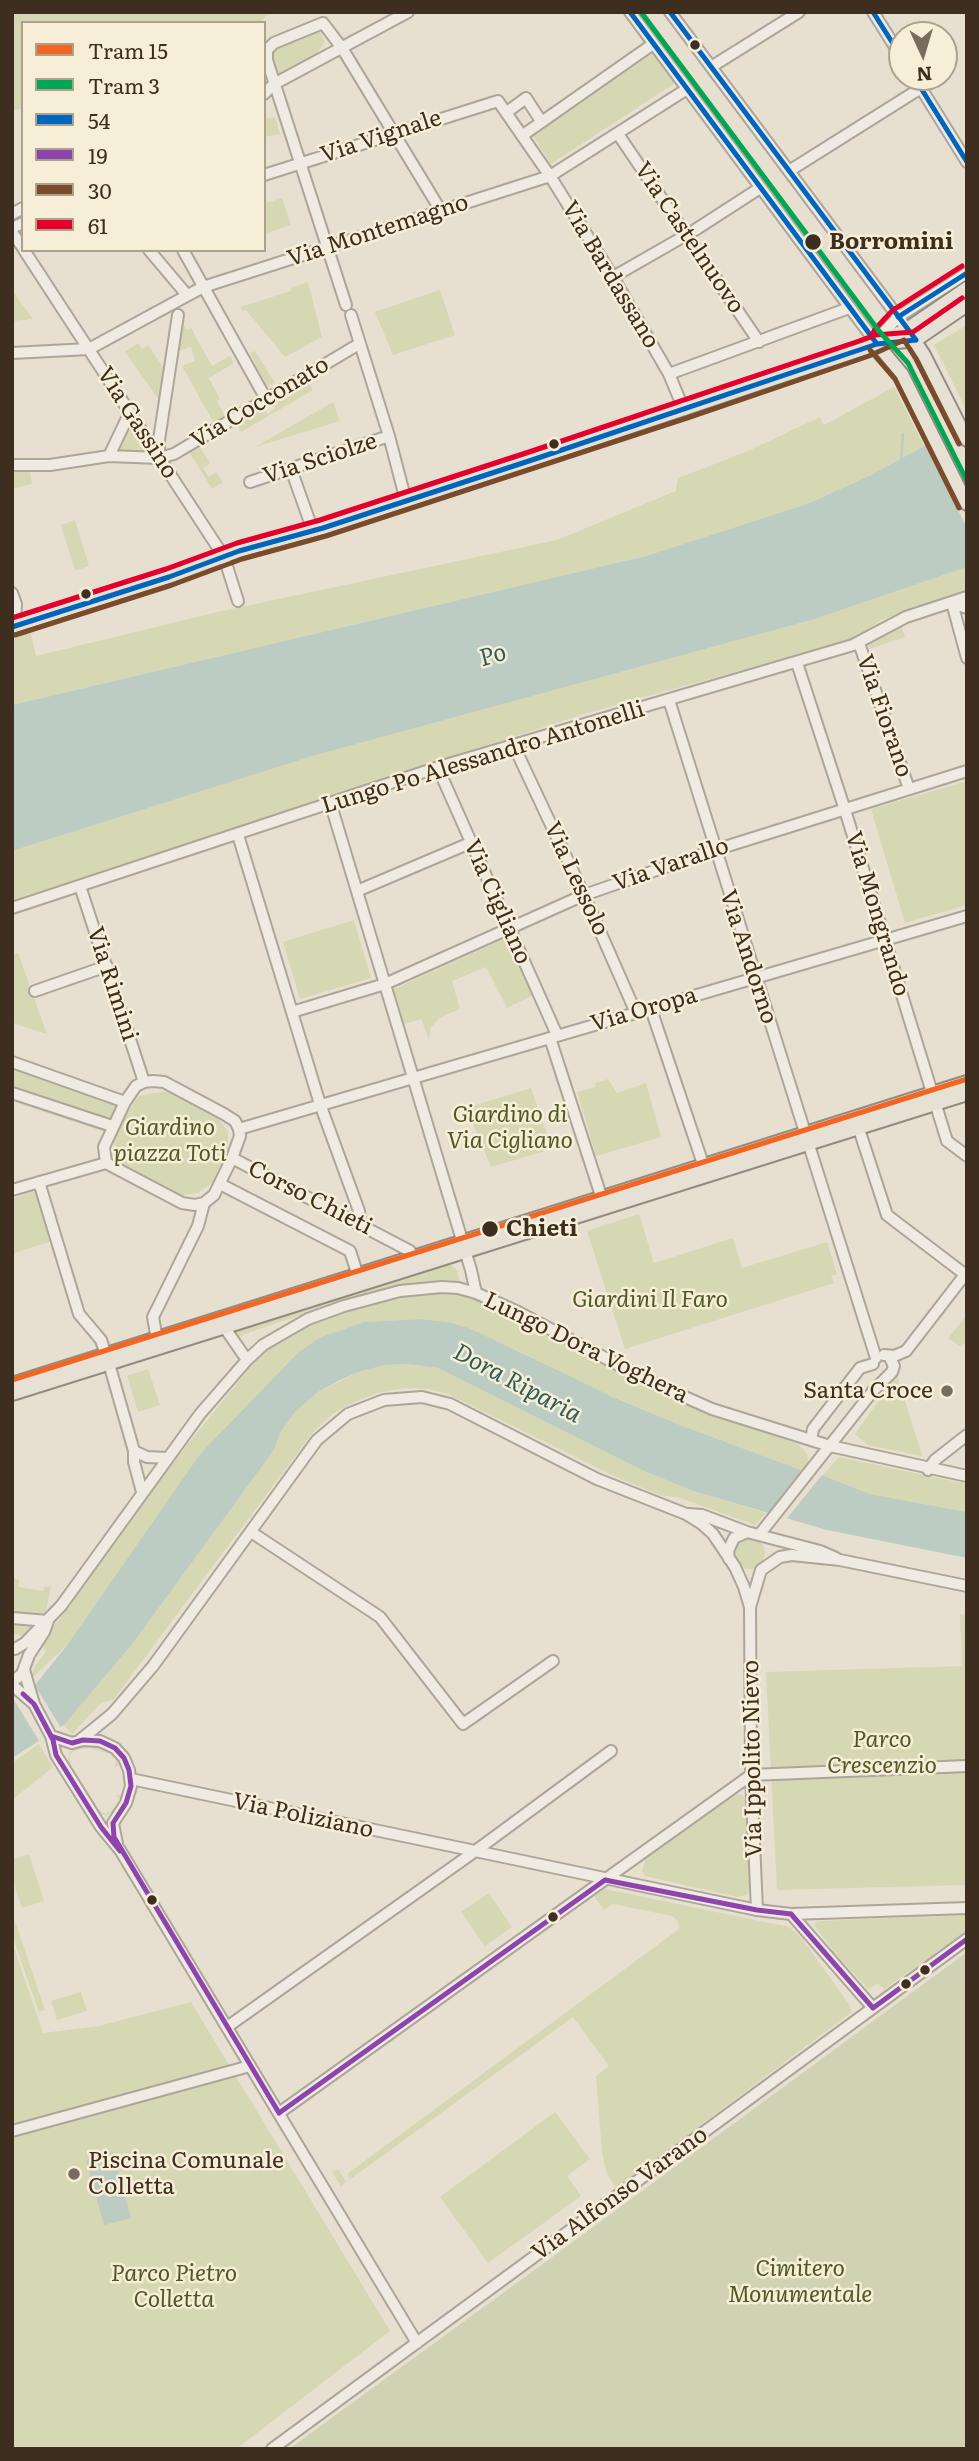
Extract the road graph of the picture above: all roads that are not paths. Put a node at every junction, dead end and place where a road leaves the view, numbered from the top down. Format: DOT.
graph roads {
  1 [pos="408,12"];
  2 [pos="630,12"];
  3 [pos="670,12"];
  4 [pos="799,12"];
  5 [pos="873,12"];
  6 [pos="888,36"];
  7 [pos="653,44"];
  8 [pos="342,48"];
  9 [pos="711,67"];
  10 [pos="269,85"];
  11 [pos="687,89"];
  12 [pos="916,91"];
  13 [pos="923,91"];
  14 [pos="507,112"];
  15 [pos="541,121"];
  16 [pos="394,132"];
  17 [pos="618,134"];
  18 [pos="523,135"];
  19 [pos="967,162"];
  20 [pos="301,163"];
  21 [pos="789,171"];
  22 [pos="266,174"];
  23 [pos="550,176"];
  24 [pos="760,188"];
  25 [pos="441,211"];
  26 [pos="12,230"];
  27 [pos="687,235"];
  28 [pos="21,246"];
  29 [pos="327,246"];
  30 [pos="25,252"];
  31 [pos="151,252"];
  32 [pos="184,252"];
  33 [pos="967,272"];
  34 [pos="613,277"];
  35 [pos="203,287"];
  36 [pos="967,288"];
  37 [pos="187,295"];
  38 [pos="967,305"];
  39 [pos="849,308"];
  40 [pos="178,315"];
  41 [pos="898,317"];
  42 [pos="911,334"];
  43 [pos="759,342"];
  44 [pos="359,344"];
  45 [pos="877,344"];
  46 [pos="89,349"];
  47 [pos="12,353"];
  48 [pos="668,374"];
  49 [pos="265,399"];
  50 [pos="684,410"];
  51 [pos="131,412"];
  52 [pos="389,436"];
  53 [pos="967,440"];
  54 [pos="109,456"];
  55 [pos="159,458"];
  56 [pos="12,465"];
  57 [pos="291,469"];
  58 [pos="250,482"];
  59 [pos="406,501"];
  60 [pos="967,504"];
  61 [pos="313,530"];
  62 [pos="224,557"];
  63 [pos="12,593"];
  64 [pos="967,597"];
  65 [pos="237,601"];
  66 [pos="952,603"];
  67 [pos="967,608"];
  68 [pos="13,627"];
  69 [pos="859,643"];
  70 [pos="967,658"];
  71 [pos="797,663"];
  72 [pos="669,700"];
  73 [pos="514,746"];
  74 [pos="438,768"];
  75 [pos="967,771"];
  76 [pos="909,789"];
  77 [pos="331,805"];
  78 [pos="845,810"];
  79 [pos="238,835"];
  80 [pos="470,843"];
  81 [pos="715,850"];
  82 [pos="80,886"];
  83 [pos="357,891"];
  84 [pos="584,895"];
  85 [pos="12,908"];
  86 [pos="967,916"];
  87 [pos="508,929"];
  88 [pos="884,940"];
  89 [pos="107,966"];
  90 [pos="754,977"];
  91 [pos="385,984"];
  92 [pos="35,991"];
  93 [pos="651,1009"];
  94 [pos="292,1012"];
  95 [pos="636,1013"];
  96 [pos="554,1037"];
  97 [pos="12,1062"];
  98 [pos="413,1076"];
  99 [pos="144,1082"];
  100 [pos="967,1082"];
  101 [pos="12,1093"];
  102 [pos="967,1094"];
  103 [pos="934,1098"];
  104 [pos="125,1102"];
  105 [pos="320,1104"];
  106 [pos="857,1122"];
  107 [pos="112,1126"];
  108 [pos="239,1129"];
  109 [pos="806,1138"];
  110 [pos="967,1156"];
  111 [pos="232,1158"];
  112 [pos="106,1163"];
  113 [pos="705,1170"];
  114 [pos="39,1182"];
  115 [pos="220,1184"];
  116 [pos="12,1190"];
  117 [pos="603,1202"];
  118 [pos="204,1203"];
  119 [pos="360,1223"];
  120 [pos="464,1246"];
  121 [pos="414,1262"];
  122 [pos="966,1274"];
  123 [pos="359,1280"];
  124 [pos="476,1293"];
  125 [pos="222,1323"];
  126 [pos="157,1343"];
  127 [pos="889,1356"];
  128 [pos="107,1359"];
  129 [pos="247,1360"];
  130 [pos="874,1361"];
  131 [pos="882,1376"];
  132 [pos="12,1384"];
  133 [pos="12,1394"];
  134 [pos="967,1435"];
  135 [pos="811,1440"];
  136 [pos="830,1446"];
  137 [pos="134,1451"];
  138 [pos="168,1458"];
  139 [pos="928,1469"];
  140 [pos="967,1476"];
  141 [pos="142,1492"];
  142 [pos="686,1514"];
  143 [pos="251,1532"];
  144 [pos="747,1532"];
  145 [pos="760,1536"];
  146 [pos="840,1560"];
  147 [pos="732,1563"];
  148 [pos="763,1567"];
  149 [pos="967,1586"];
  150 [pos="750,1607"];
  151 [pos="12,1618"];
  152 [pos="48,1620"];
  153 [pos="13,1646"];
  154 [pos="553,1661"];
  155 [pos="24,1667"];
  156 [pos="12,1683"];
  157 [pos="26,1692"];
  158 [pos="112,1714"];
  159 [pos="72,1741"];
  160 [pos="52,1742"];
  161 [pos="105,1743"];
  162 [pos="611,1751"];
  163 [pos="62,1765"];
  164 [pos="967,1766"];
  165 [pos="751,1775"];
  166 [pos="131,1779"];
  167 [pos="92,1814"];
  168 [pos="117,1816"];
  169 [pos="120,1850"];
  170 [pos="474,1852"];
  171 [pos="605,1880"];
  172 [pos="967,1908"];
  173 [pos="757,1910"];
  174 [pos="791,1914"];
  175 [pos="967,1939"];
  176 [pos="873,2008"];
  177 [pos="227,2027"];
  178 [pos="250,2066"];
  179 [pos="279,2113"];
  180 [pos="12,2131"];
  181 [pos="417,2343"];
  182 [pos="272,2449"];
  1 -- 8 [label="street"];
  2 -- 7 [label="street"];
  3 -- 9 [label="street"];
  4 -- 9 [label="street"];
  5 -- 6 [label="street"];
  7 -- 11 [label="street"];
  7 -- 15 [label="street"];
  8 -- 10 [label="street"];
  8 -- 10 [label="street"];
  8 -- 16 [label="street"];
  9 -- 21 [label="street"];
  10 -- 20 [label="street"];
  11 -- 17 [label="street, Via Montemagno"];
  11 -- 24 [label="street"];
  12 -- 21 [label="street"];
  13 -- 19 [label="street"];
  14 -- 15 [label="street"];
  14 -- 16 [label="street, Via Vignale"];
  14 -- 18 [label="street"];
  15 -- 18 [label="street"];
  16 -- 20 [label="street, Via Vignale"];
  16 -- 25 [label="street"];
  17 -- 23 [label="street, Via Montemagno"];
  17 -- 27 [label="street, Via Castelnuovo"];
  18 -- 23 [label="street, Via Bardassano"];
  20 -- 22 [label="street, Via Vignale"];
  20 -- 29 [label="street"];
  21 -- 41 [label="street"];
  23 -- 25 [label="street, Via Montemagno"];
  23 -- 34 [label="street, Via Bardassano"];
  24 -- 27 [label="street"];
  24 -- 39 [label="street"];
  25 -- 29 [label="street, Via Montemagno"];
  26 -- 28 [label="street, Via Gassino"];
  27 -- 34 [label="street"];
  27 -- 43 [label="street, Via Castelnuovo"];
  29 -- 35 [label="street, Via Montemagno"];
  29 -- 44 [label="street"];
  30 -- 46 [label="street, Via Gassino"];
  31 -- 37 [label="street"];
  32 -- 35 [label="street"];
  33 -- 41 [label="street"];
  34 -- 48 [label="street, Via Bardassano"];
  35 -- 37 [label="street, Via Montemagno"];
  35 -- 49 [label="street"];
  36 -- 42 [label="main road"];
  37 -- 46 [label="street, Via Montemagno"];
  38 -- 42 [label="main road"];
  39 -- 43 [label="street"];
  39 -- 45 [label="street"];
  40 -- 55 [label="street"];
  41 -- 42 [label="street"];
  41 -- 45 [label="street"];
  42 -- 45 [label="main road"];
  42 -- 53 [label="main road"];
  43 -- 48 [label="street"];
  44 -- 49 [label="street, Via Cocconato"];
  44 -- 52 [label="street"];
  45 -- 50 [label="main road"];
  45 -- 60 [label="main road"];
  46 -- 47 [label="street, Via Montemagno"];
  46 -- 51 [label="street, Via Gassino"];
  48 -- 50 [label="street, Via Bardassano"];
  49 -- 55 [label="street, Via Cocconato"];
  50 -- 59 [label="main road"];
  51 -- 54 [label="street"];
  51 -- 55 [label="street, Via Gassino"];
  52 -- 57 [label="street, Via Sciolze"];
  52 -- 59 [label="street"];
  54 -- 55 [label="street"];
  54 -- 56 [label="street"];
  55 -- 62 [label="street, Via Gassino"];
  57 -- 58 [label="street, Via Sciolze"];
  57 -- 61 [label="street"];
  59 -- 61 [label="main road"];
  61 -- 62 [label="main road"];
  62 -- 65 [label="street, Via Gassino"];
  62 -- 68 [label="main road"];
  63 -- 68 [label="street"];
  64 -- 66 [label="street, Lungo Po Alessandro Antonelli"];
  66 -- 67 [label="street"];
  66 -- 69 [label="street, Lungo Po Alessandro Antonelli"];
  66 -- 70 [label="street"];
  69 -- 71 [label="street, Lungo Po Alessandro Antonelli"];
  69 -- 76 [label="street, Via Fiorano"];
  71 -- 72 [label="street, Lungo Po Alessandro Antonelli"];
  71 -- 78 [label="street, Via Mongrando"];
  72 -- 73 [label="street, Lungo Po Alessandro Antonelli"];
  72 -- 81 [label="street, Via Andorno"];
  73 -- 74 [label="street, Lungo Po Alessandro Antonelli"];
  73 -- 84 [label="street, Via Lessolo"];
  74 -- 77 [label="street, Lungo Po Alessandro Antonelli"];
  74 -- 80 [label="street, Via Cigliano"];
  75 -- 76 [label="street, Via Varallo"];
  76 -- 78 [label="street, Via Varallo"];
  77 -- 79 [label="street, Lungo Po Alessandro Antonelli"];
  77 -- 83 [label="street"];
  78 -- 81 [label="street, Via Varallo"];
  78 -- 88 [label="street, Via Mongrando"];
  79 -- 82 [label="street, Lungo Po Alessandro Antonelli"];
  79 -- 94 [label="street"];
  80 -- 83 [label="street"];
  80 -- 87 [label="street, Via Cigliano"];
  81 -- 84 [label="street, Via Varallo"];
  81 -- 90 [label="street, Via Andorno"];
  82 -- 85 [label="street, Lungo Po Alessandro Antonelli"];
  82 -- 89 [label="street, Via Rimini"];
  83 -- 91 [label="street"];
  84 -- 87 [label="street, Via Varallo"];
  84 -- 95 [label="street, Via Lessolo"];
  86 -- 88 [label="street, Via Oropa"];
  87 -- 91 [label="street, Via Varallo"];
  87 -- 96 [label="street, Via Cigliano"];
  88 -- 90 [label="street, Via Oropa"];
  88 -- 103 [label="street, Via Mongrando"];
  89 -- 92 [label="street"];
  89 -- 99 [label="street, Via Rimini"];
  90 -- 93 [label="street, Via Oropa"];
  90 -- 109 [label="street, Via Andorno"];
  91 -- 94 [label="street, Via Varallo"];
  91 -- 98 [label="street"];
  93 -- 95 [label="street, Via Oropa"];
  93 -- 113 [label="street"];
  94 -- 105 [label="street"];
  95 -- 96 [label="street, Via Oropa"];
  96 -- 98 [label="street, Via Oropa"];
  96 -- 117 [label="street, Via Cigliano"];
  97 -- 104 [label="street"];
  98 -- 105 [label="street, Via Oropa"];
  98 -- 120 [label="street"];
  99 -- 104 [label="street"];
  99 -- 108 [label="street"];
  100 -- 103 [label="main road"];
  101 -- 107 [label="street"];
  102 -- 103 [label="main road"];
  103 -- 106 [label="main road"];
  103 -- 110 [label="street, Via Mongrando"];
  104 -- 107 [label="street"];
  105 -- 108 [label="street, Via Oropa"];
  105 -- 119 [label="street"];
  106 -- 109 [label="main road"];
  106 -- 122 [label="street"];
  107 -- 112 [label="street"];
  108 -- 111 [label="street"];
  109 -- 113 [label="main road"];
  109 -- 130 [label="street, Via Andorno"];
  111 -- 115 [label="street"];
  111 -- 119 [label="street, Corso Chieti"];
  112 -- 114 [label="street"];
  112 -- 118 [label="street"];
  113 -- 117 [label="main road"];
  114 -- 116 [label="street"];
  114 -- 128 [label="street"];
  115 -- 118 [label="street"];
  115 -- 123 [label="street, Corso Chieti"];
  117 -- 120 [label="main road"];
  118 -- 126 [label="street"];
  119 -- 121 [label="street, Corso Chieti"];
  120 -- 121 [label="main road"];
  120 -- 124 [label="street"];
  121 -- 123 [label="main road"];
  122 -- 127 [label="street"];
  123 -- 125 [label="main road"];
  124 -- 129 [label="street, Lungo Dora Voghera"];
  124 -- 135 [label="street, Lungo Dora Voghera"];
  125 -- 126 [label="main road"];
  125 -- 129 [label="street"];
  126 -- 128 [label="main road"];
  127 -- 130 [label="street"];
  127 -- 131 [label="street"];
  128 -- 132 [label="main road"];
  128 -- 133 [label="main road"];
  128 -- 137 [label="street"];
  129 -- 138 [label="street, Lungo Dora Voghera"];
  130 -- 131 [label="street"];
  130 -- 135 [label="street"];
  131 -- 136 [label="street"];
  134 -- 139 [label="street"];
  135 -- 136 [label="street, Lungo Dora Voghera"];
  136 -- 139 [label="street, Lungo Dora Voghera"];
  136 -- 145 [label="street"];
  137 -- 138 [label="street"];
  137 -- 141 [label="street"];
  138 -- 141 [label="street, Lungo Dora Voghera"];
  139 -- 140 [label="street, Lungo Dora Voghera"];
  141 -- 152 [label="street, Lungo Dora Voghera"];
  142 -- 143 [label="street"];
  142 -- 144 [label="street"];
  142 -- 147 [label="street"];
  143 -- 154 [label="street"];
  143 -- 158 [label="street"];
  144 -- 145 [label="street"];
  144 -- 147 [label="street"];
  145 -- 146 [label="street"];
  145 -- 148 [label="street"];
  146 -- 148 [label="street"];
  146 -- 149 [label="street"];
  147 -- 148 [label="street"];
  147 -- 150 [label="street"];
  148 -- 150 [label="street"];
  150 -- 165 [label="street, Via Ippolito Nievo"];
  151 -- 152 [label="street"];
  152 -- 153 [label="street, Lungo Dora Voghera"];
  152 -- 155 [label="street, Lungo Dora Voghera"];
  153 -- 155 [label="street, Lungo Dora Voghera"];
  155 -- 156 [label="street, Lungo Dora Voghera"];
  155 -- 157 [label="street"];
  156 -- 157 [label="street"];
  157 -- 160 [label="street"];
  158 -- 159 [label="street"];
  158 -- 161 [label="street"];
  159 -- 160 [label="street"];
  159 -- 161 [label="street"];
  159 -- 163 [label="street"];
  160 -- 163 [label="street"];
  161 -- 166 [label="street"];
  162 -- 170 [label="street"];
  163 -- 167 [label="street"];
  164 -- 165 [label="street"];
  165 -- 171 [label="street"];
  165 -- 173 [label="street, Via Ippolito Nievo"];
  166 -- 168 [label="street"];
  166 -- 170 [label="street, Via Poliziano"];
  167 -- 168 [label="street"];
  167 -- 169 [label="street"];
  168 -- 169 [label="street"];
  169 -- 177 [label="street"];
  170 -- 171 [label="street, Via Poliziano"];
  170 -- 177 [label="street"];
  171 -- 173 [label="street, Via Poliziano"];
  171 -- 179 [label="street"];
  172 -- 174 [label="street, Via Poliziano"];
  173 -- 174 [label="street, Via Poliziano"];
  174 -- 176 [label="street"];
  175 -- 176 [label="street, Via Alfonso Varano"];
  176 -- 181 [label="street, Via Alfonso Varano"];
  177 -- 178 [label="street"];
  178 -- 179 [label="street"];
  178 -- 180 [label="street"];
  179 -- 181 [label="street"];
  181 -- 182 [label="street, Via Alfonso Varano"];
}
